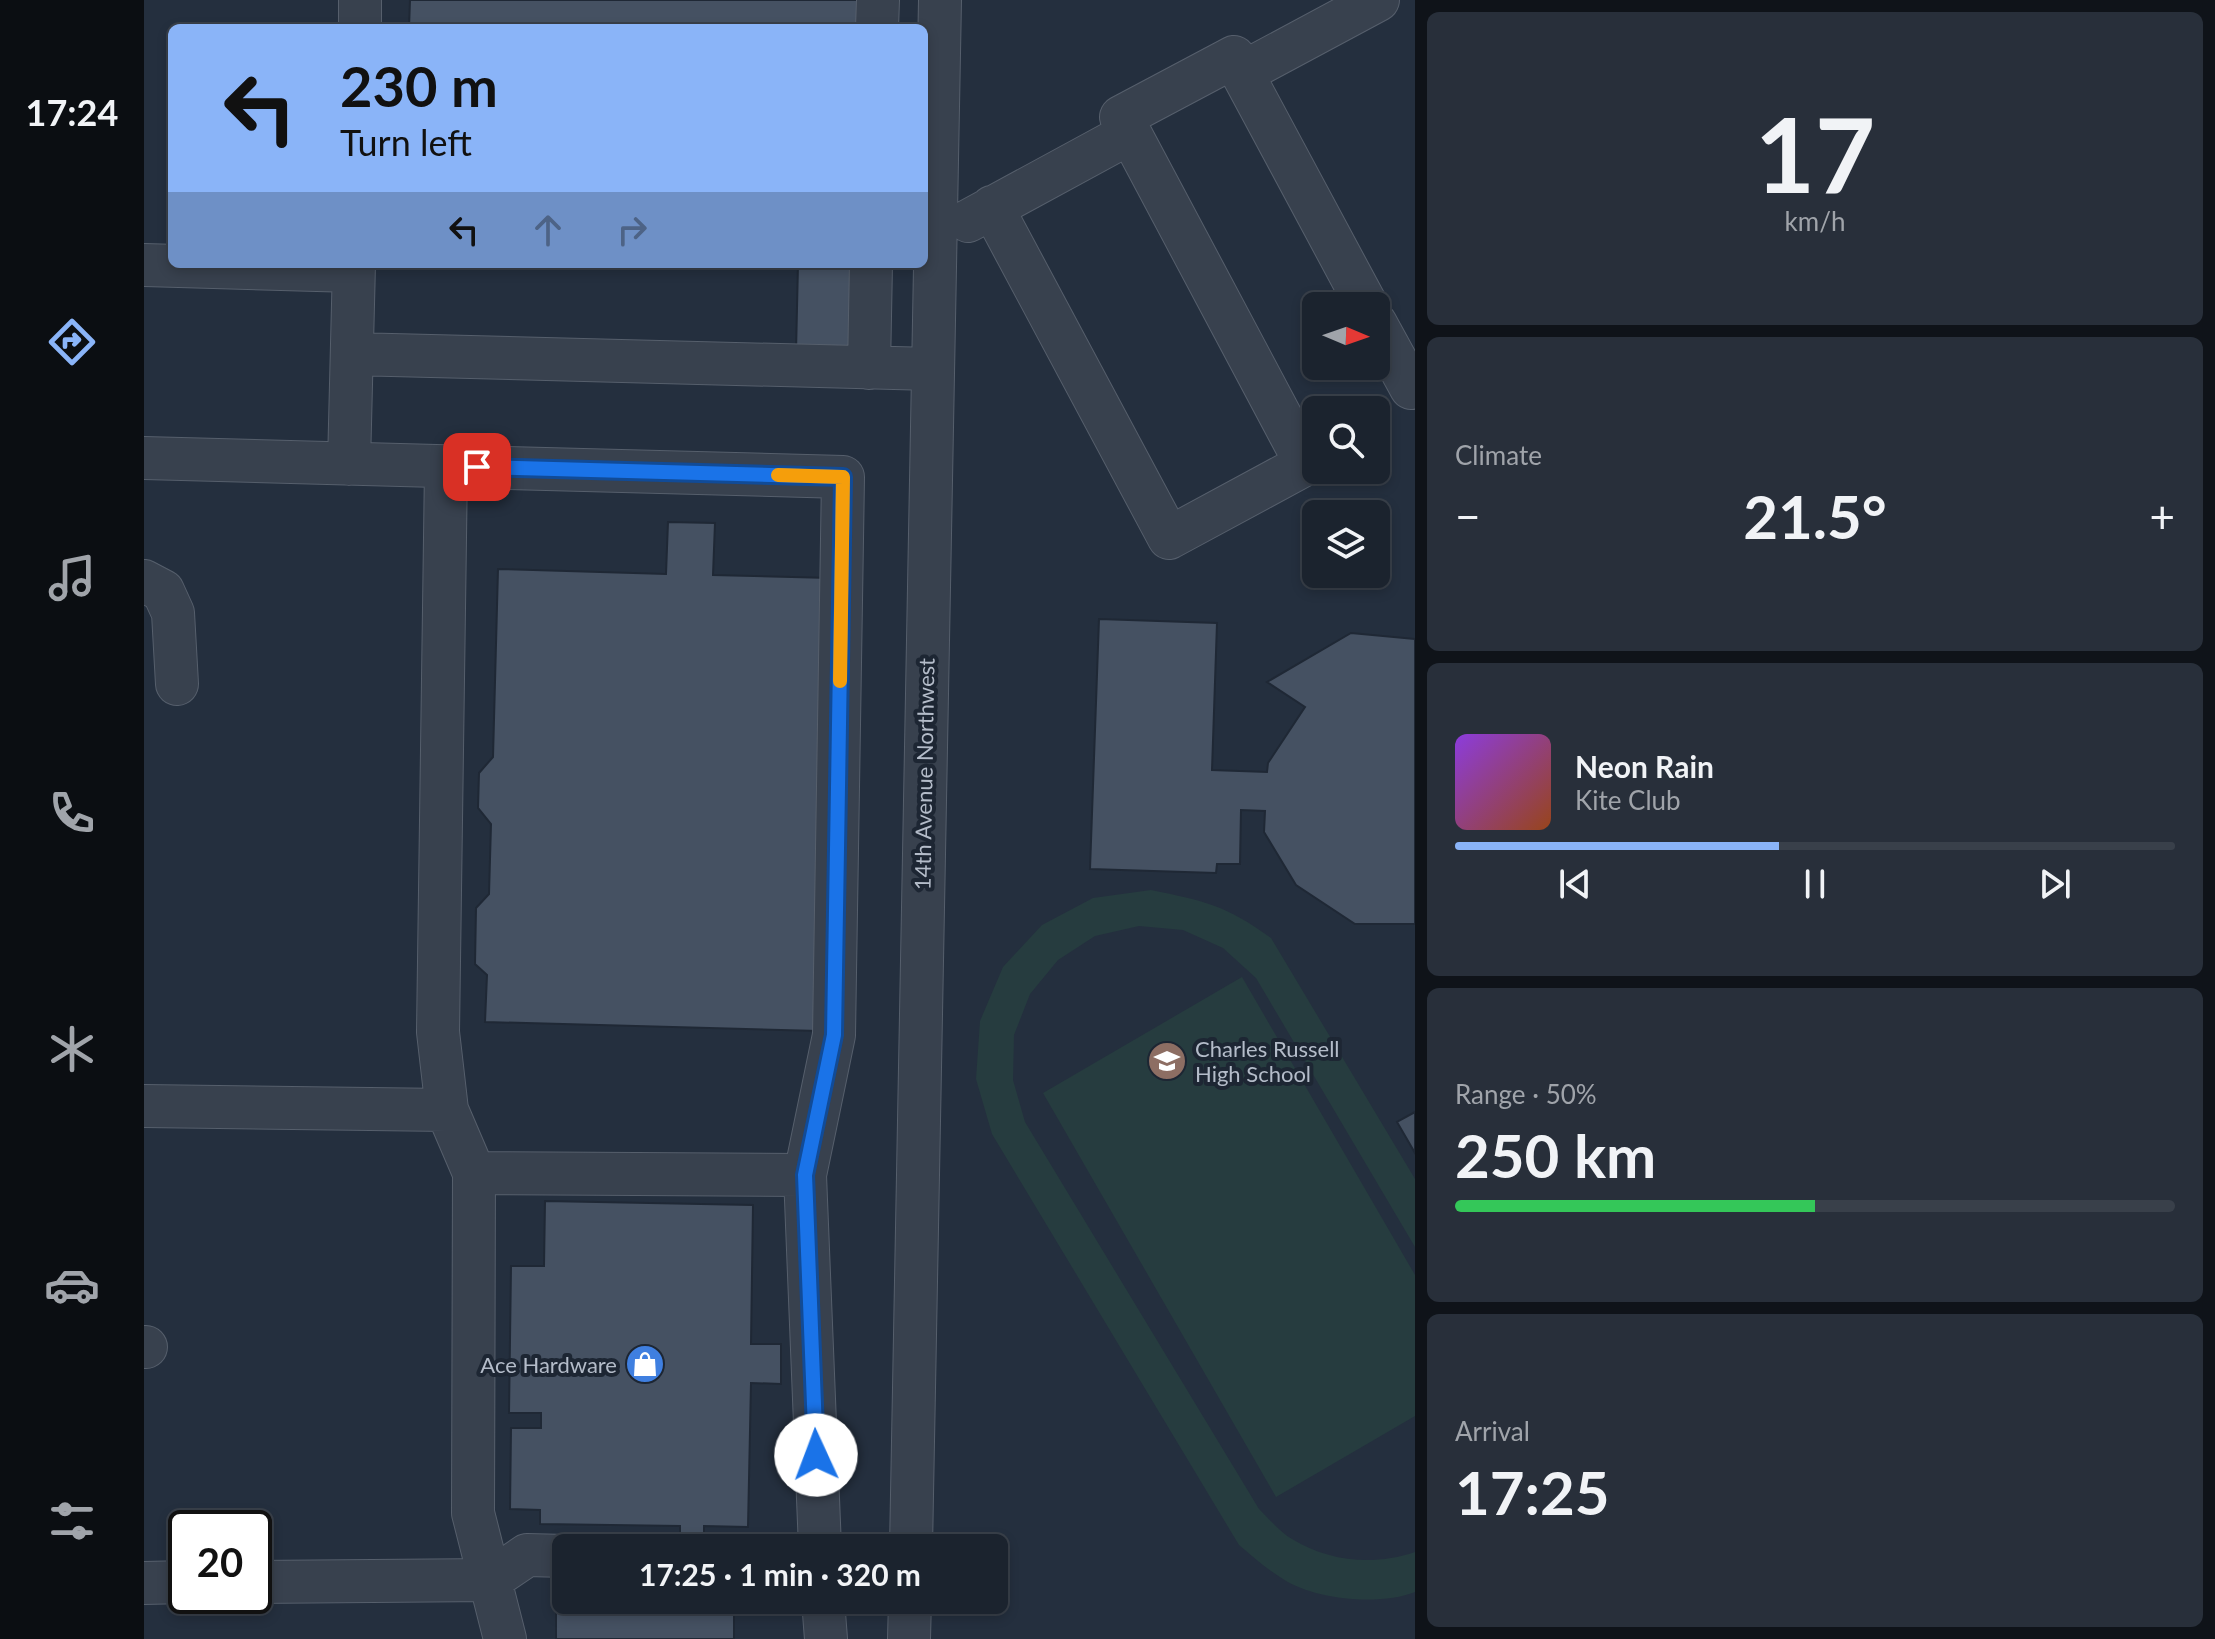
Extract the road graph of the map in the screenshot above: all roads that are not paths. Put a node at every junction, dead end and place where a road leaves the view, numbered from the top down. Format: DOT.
graph roads {
  1 [pos="360,0"];
  2 [pos="878,0"];
  3 [pos="940,0"];
  4 [pos="1378,0"];
  5 [pos="360,24"];
  6 [pos="877,24"];
  7 [pos="1242,73"];
  8 [pos="1130,133"];
  9 [pos="992,207"];
  10 [pos="935,238"];
  11 [pos="144,265"];
  12 [pos="168,265"];
  13 [pos="354,268"];
  14 [pos="871,268"];
  15 [pos="1359,292"];
  16 [pos="1390,350"];
  17 [pos="352,354"];
  18 [pos="869,368"];
  19 [pos="932,369"];
  20 [pos="1415,386"];
  21 [pos="144,458"];
  22 [pos="349,464"];
  23 [pos="446,467"];
  24 [pos="144,581"];
  25 [pos="177,684"];
  26 [pos="144,1106"];
  27 [pos="447,1110"];
  28 [pos="474,1173"];
  29 [pos="805,1175"];
  30 [pos="819,1534"];
  31 [pos="911,1534"];
  32 [pos="552,1556"];
  33 [pos="490,1580"];
  34 [pos="168,1582"];
  35 [pos="272,1582"];
  36 [pos="144,1583"];
  37 [pos="824,1614"];
  38 [pos="910,1614"];
  39 [pos="505,1639"];
  40 [pos="826,1639"];
  41 [pos="909,1639"];
  1 -- 5 [label="street"];
  2 -- 6 [label="street"];
  3 -- 10 [label="street, 14th Avenue Northwest"];
  4 -- 7 [label="street"];
  7 -- 8 [label="street"];
  7 -- 15 [label="street"];
  8 -- 9 [label="street"];
  8 -- 9 [label="street"];
  9 -- 10 [label="street"];
  10 -- 19 [label="street, 14th Avenue Northwest"];
  11 -- 12 [label="street"];
  13 -- 17 [label="street"];
  14 -- 18 [label="street"];
  16 -- 20 [label="street"];
  17 -- 18 [label="street"];
  17 -- 22 [label="street"];
  18 -- 19 [label="street"];
  19 -- 31 [label="street, 14th Avenue Northwest"];
  21 -- 22 [label="street"];
  22 -- 23 [label="street"];
  23 -- 27 [label="street"];
  23 -- 29 [label="street"];
  24 -- 25 [label="street"];
  26 -- 27 [label="street"];
  27 -- 28 [label="street"];
  28 -- 29 [label="street"];
  28 -- 33 [label="street"];
  29 -- 30 [label="street"];
  32 -- 33 [label="street"];
  33 -- 35 [label="street"];
  33 -- 39 [label="street"];
  34 -- 36 [label="street"];
  37 -- 40 [label="street"];
  38 -- 41 [label="street"];
}
